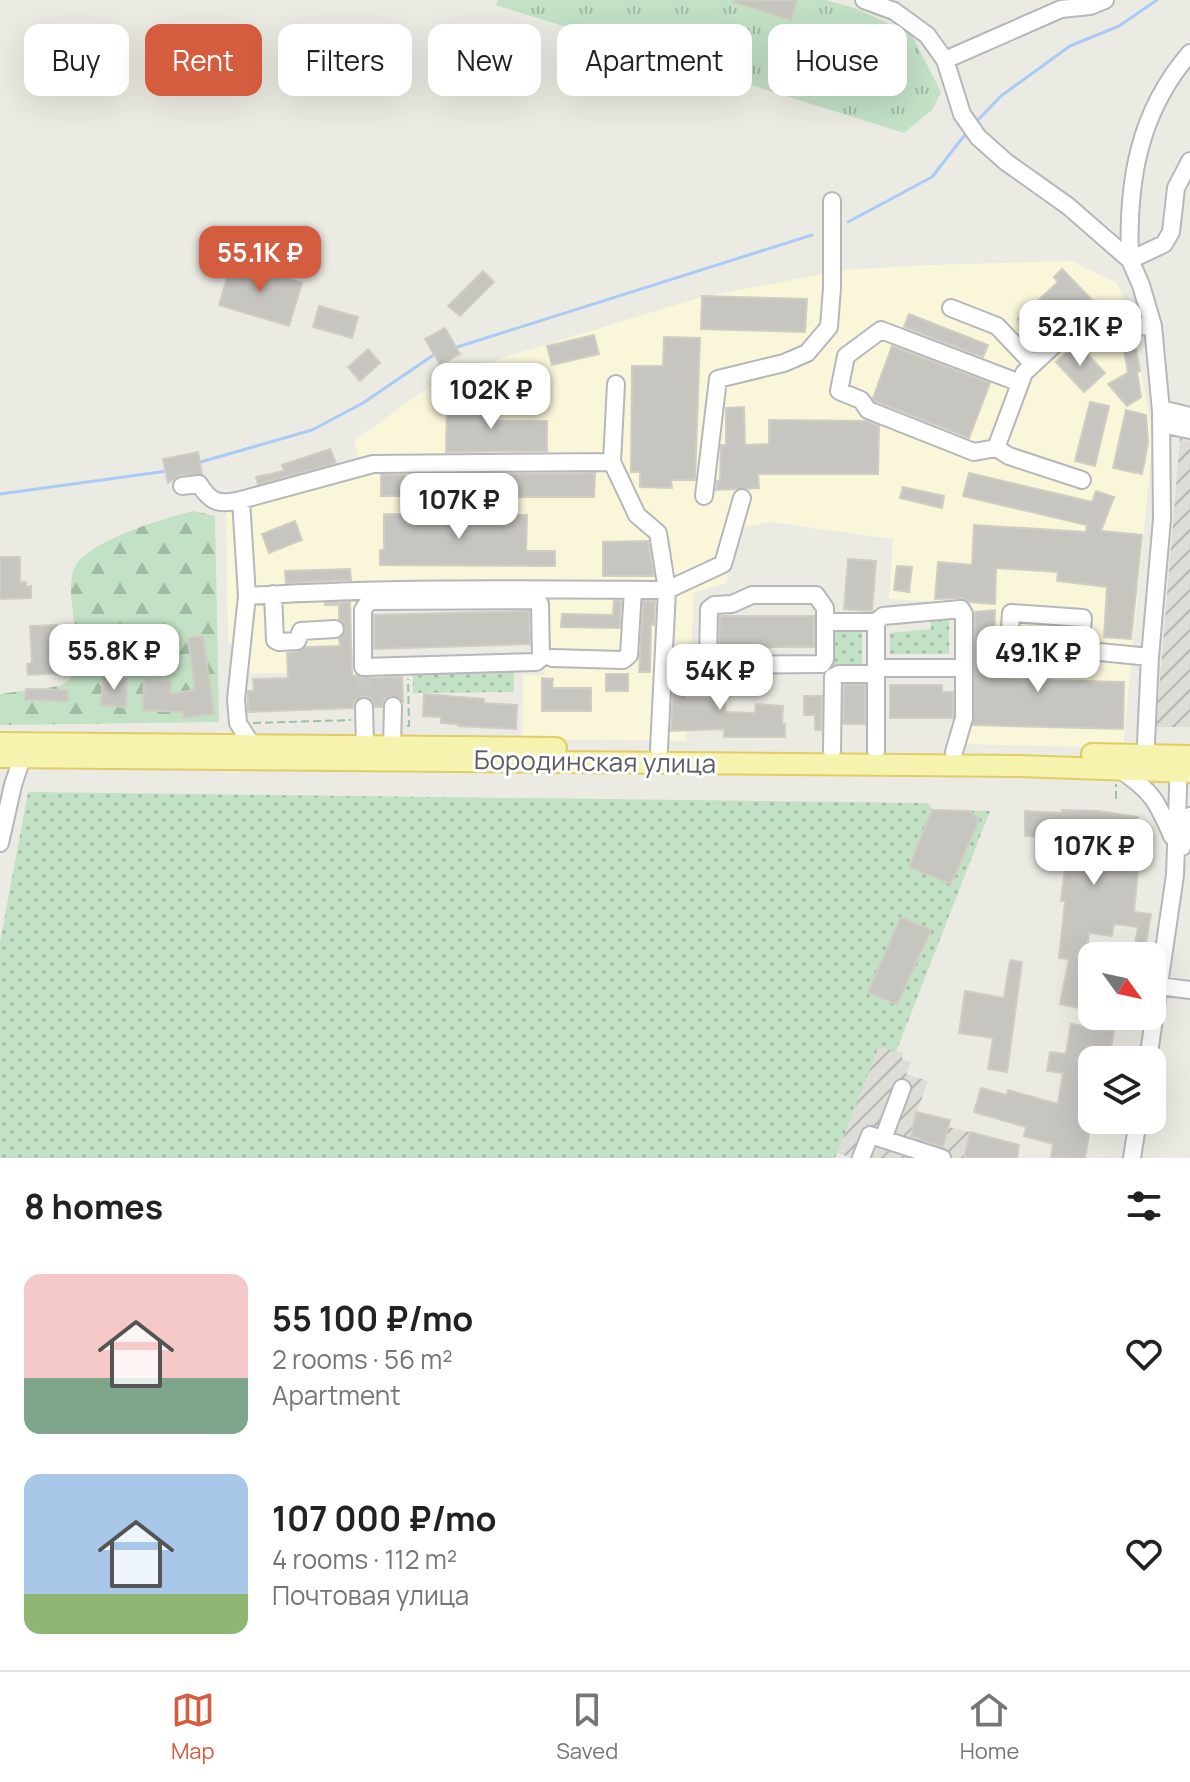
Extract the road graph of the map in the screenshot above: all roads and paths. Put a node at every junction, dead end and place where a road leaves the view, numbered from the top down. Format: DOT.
graph roads {
  1 [pos="864,0"];
  2 [pos="1105,0"];
  3 [pos="1190,53"];
  4 [pos="945,60"];
  5 [pos="1190,161"];
  6 [pos="832,201"];
  7 [pos="1130,260"];
  8 [pos="951,308"];
  9 [pos="1153,326"];
  10 [pos="1033,364"];
  11 [pos="1020,383"];
  12 [pos="616,384"];
  13 [pos="1190,416"];
  14 [pos="1161,417"];
  15 [pos="1190,430"];
  16 [pos="996,448"];
  17 [pos="612,462"];
  18 [pos="1082,480"];
  19 [pos="182,486"];
  20 [pos="704,496"];
  21 [pos="742,498"];
  22 [pos="241,500"];
  23 [pos="633,590"];
  24 [pos="667,590"];
  25 [pos="273,594"];
  26 [pos="247,596"];
  27 [pos="825,622"];
  28 [pos="876,624"];
  29 [pos="894,624"];
  30 [pos="335,629"];
  31 [pos="1080,650"];
  32 [pos="1150,657"];
  33 [pos="552,658"];
  34 [pos="408,666"];
  35 [pos="964,668"];
  36 [pos="876,671"];
  37 [pos="393,706"];
  38 [pos="364,707"];
  39 [pos="238,723"];
  40 [pos="392,736"];
  41 [pos="365,737"];
  42 [pos="0,743"];
  43 [pos="252,745"];
  44 [pos="659,749"];
  45 [pos="832,751"];
  46 [pos="876,751"];
  47 [pos="954,752"];
  48 [pos="0,757"];
  49 [pos="22,758"];
  50 [pos="1145,762"];
  51 [pos="1185,764"];
  52 [pos="1118,768"];
  53 [pos="1190,816"];
  54 [pos="1175,842"];
  55 [pos="0,843"];
  56 [pos="1175,875"];
  57 [pos="1165,942"];
  58 [pos="1166,987"];
  59 [pos="1190,990"];
  60 [pos="902,1088"];
  61 [pos="1136,1134"];
  62 [pos="883,1139"];
  63 [pos="861,1158"];
  64 [pos="942,1158"];
  65 [pos="1132,1158"];
  1 -- 4 [label="street"];
  2 -- 4 [label="street"];
  3 -- 7 [label="street"];
  4 -- 7 [label="street"];
  5 -- 7 [label="street"];
  6 -- 20 [label="street"];
  7 -- 9 [label="street"];
  8 -- 10 [label="street"];
  9 -- 10 [label="street"];
  9 -- 14 [label="street"];
  10 -- 11 [label="street"];
  11 -- 16 [label="street"];
  11 -- 16 [label="street"];
  12 -- 17 [label="street"];
  13 -- 14 [label="street"];
  14 -- 15 [label="street"];
  14 -- 32 [label="street"];
  16 -- 18 [label="street"];
  17 -- 22 [label="street"];
  17 -- 24 [label="street"];
  19 -- 22 [label="street"];
  21 -- 24 [label="street"];
  22 -- 26 [label="street"];
  23 -- 24 [label="street"];
  23 -- 25 [label="street"];
  23 -- 33 [label="street"];
  24 -- 44 [label="street"];
  25 -- 26 [label="street"];
  25 -- 30 [label="street"];
  26 -- 39 [label="street"];
  27 -- 27 [label="street"];
  27 -- 28 [label="street"];
  28 -- 29 [label="street"];
  28 -- 35 [label="street"];
  28 -- 36 [label="street"];
  31 -- 31 [label="street"];
  31 -- 32 [label="street"];
  32 -- 50 [label="street"];
  34 -- 34 [label="street"];
  34 -- 40 [label="path"];
  35 -- 36 [label="street"];
  35 -- 47 [label="street"];
  36 -- 45 [label="street"];
  36 -- 46 [label="street"];
  37 -- 40 [label="street"];
  38 -- 41 [label="street"];
  39 -- 41 [label="path"];
  39 -- 43 [label="street"];
  40 -- 41 [label="main road, Бородинская улица"];
  40 -- 44 [label="main road, Бородинская улица"];
  41 -- 43 [label="main road, Бородинская улица"];
  42 -- 43 [label="main road, Бородинская улица"];
  44 -- 45 [label="main road, Бородинская улица"];
  45 -- 46 [label="main road, Бородинская улица"];
  46 -- 47 [label="main road, Бородинская улица"];
  47 -- 50 [label="main road, Бородинская улица"];
  48 -- 49 [label="main road, Бородинская улица"];
  49 -- 52 [label="main road, Бородинская улица"];
  49 -- 55 [label="street"];
  50 -- 51 [label="main road, Бородинская улица"];
  50 -- 52 [label="main road, Бородинская улица"];
  51 -- 54 [label="street"];
  52 -- 54 [label="street"];
  53 -- 56 [label="street"];
  54 -- 56 [label="street"];
  56 -- 57 [label="street"];
  58 -- 59 [label="street"];
  60 -- 62 [label="street"];
  61 -- 65 [label="street"];
  62 -- 63 [label="street"];
  62 -- 64 [label="street"];
}
